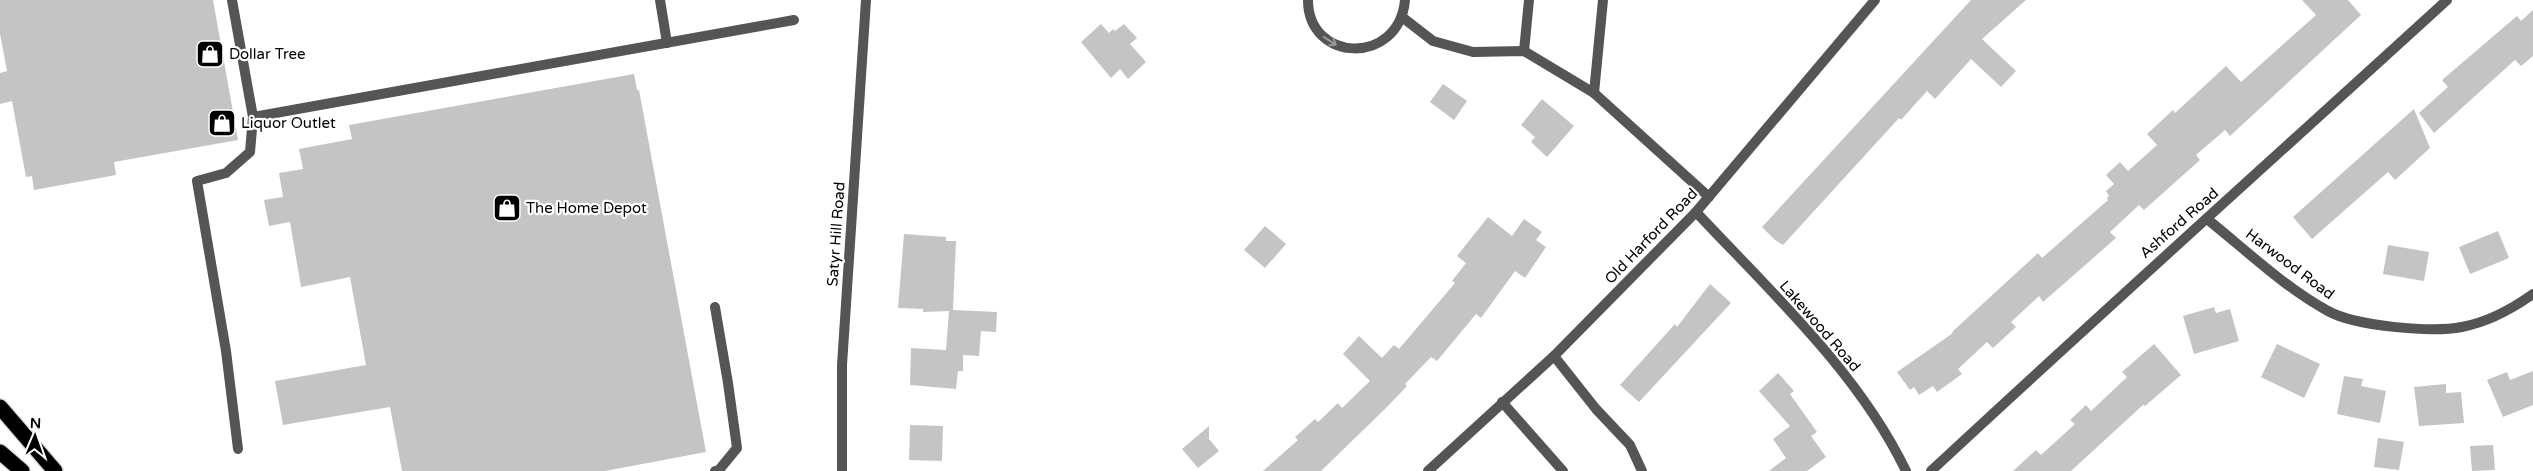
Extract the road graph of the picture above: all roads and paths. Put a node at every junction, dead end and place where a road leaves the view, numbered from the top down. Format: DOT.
graph roads {
  1 [pos="232,0"];
  2 [pos="660,0"];
  3 [pos="866,0"];
  4 [pos="1308,0"];
  5 [pos="1404,0"];
  6 [pos="1529,0"];
  7 [pos="1603,0"];
  8 [pos="1875,0"];
  9 [pos="2447,0"];
  10 [pos="1402,17"];
  11 [pos="794,20"];
  12 [pos="667,43"];
  13 [pos="1524,51"];
  14 [pos="1594,92"];
  15 [pos="253,117"];
  16 [pos="1709,197"];
  17 [pos="1696,212"];
  18 [pos="2207,219"];
  19 [pos="2533,294"];
  20 [pos="715,307"];
  21 [pos="1554,356"];
  22 [pos="1502,402"];
  23 [pos="0,408"];
  24 [pos="238,449"];
  25 [pos="0,452"];
  26 [pos="22,471"];
  27 [pos="55,471"];
  28 [pos="714,471"];
  29 [pos="842,471"];
  30 [pos="1428,471"];
  31 [pos="1563,471"];
  32 [pos="1642,471"];
  33 [pos="1906,471"];
  34 [pos="1931,471"];
  1 -- 15 [label="street"];
  2 -- 12 [label="street"];
  3 -- 29 [label="street, Satyr Hill Road"];
  4 -- 10 [label="street, one-way"];
  5 -- 10 [label="street"];
  6 -- 13 [label="street"];
  7 -- 14 [label="street"];
  8 -- 16 [label="street, Old Harford Road"];
  9 -- 18 [label="street, Ashford Road"];
  10 -- 13 [label="street"];
  11 -- 12 [label="street"];
  12 -- 15 [label="street"];
  13 -- 14 [label="street"];
  14 -- 16 [label="street"];
  15 -- 24 [label="street"];
  16 -- 17 [label="street, Old Harford Road"];
  17 -- 21 [label="street, Old Harford Road"];
  17 -- 33 [label="street, Lakewood Road"];
  18 -- 19 [label="street, Harwood Road"];
  18 -- 34 [label="street, Ashford Road"];
  20 -- 28 [label="street"];
  21 -- 22 [label="street, Old Harford Road"];
  21 -- 32 [label="street"];
  22 -- 30 [label="street, Old Harford Road"];
  22 -- 31 [label="street"];
  23 -- 27 [label="highway"];
  25 -- 26 [label="highway"];
}
